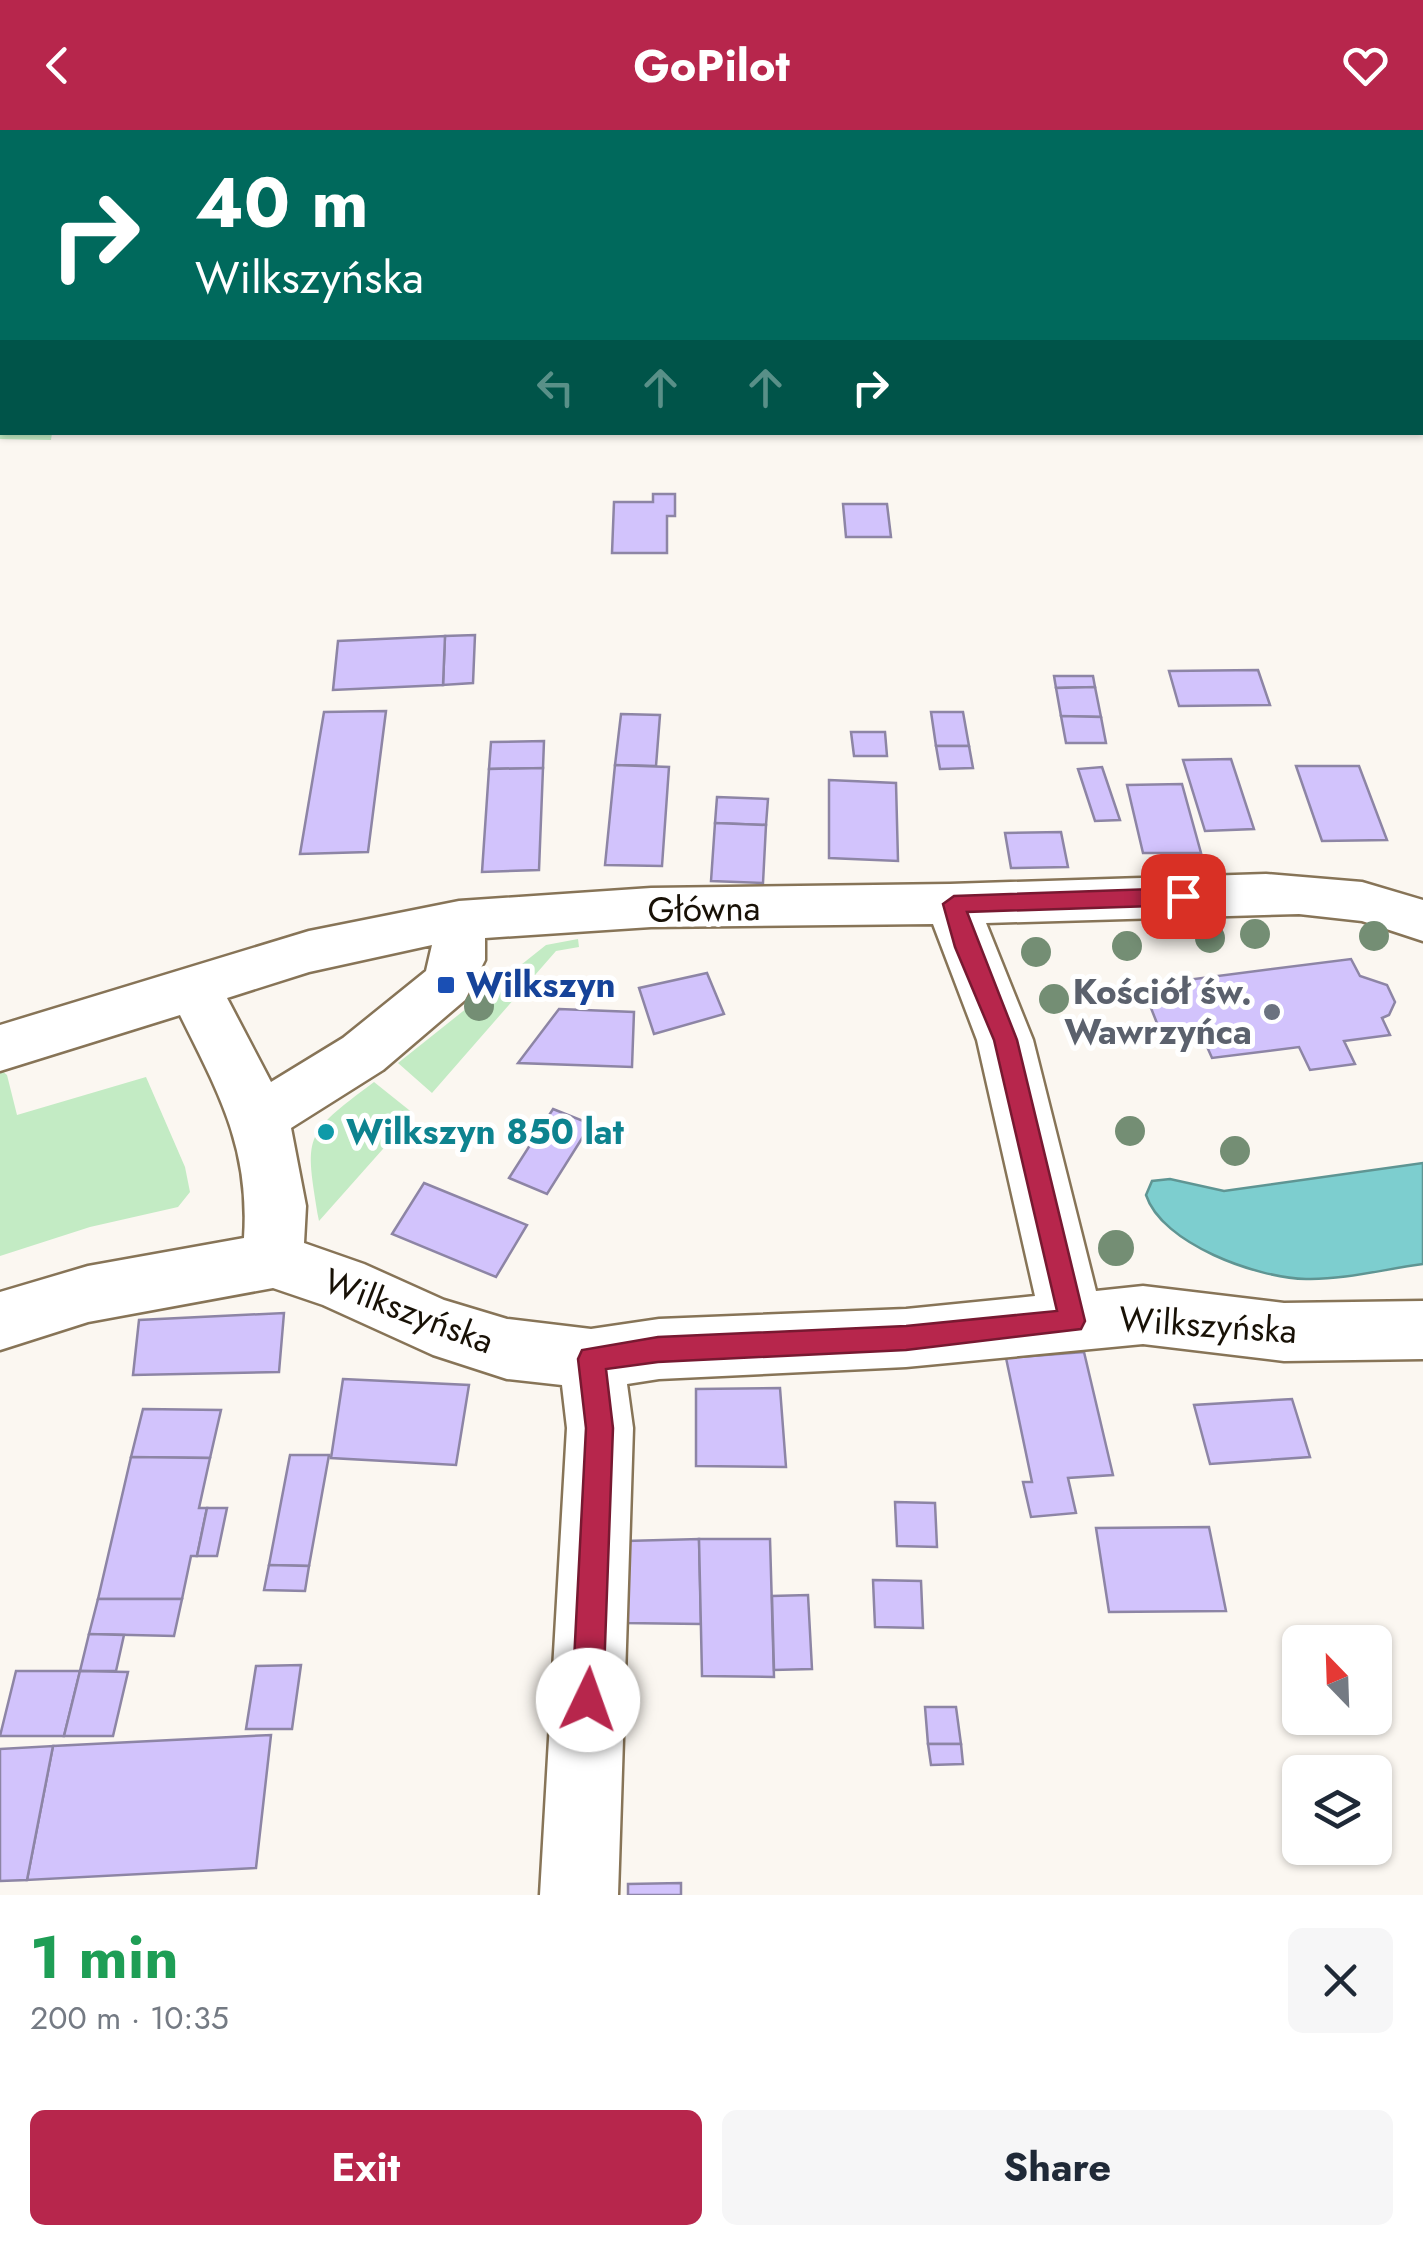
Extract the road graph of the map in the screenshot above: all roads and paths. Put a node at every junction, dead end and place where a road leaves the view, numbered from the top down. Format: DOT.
graph roads {
  1 [pos="954,904"];
  2 [pos="459,921"];
  3 [pos="1423,921"];
  4 [pos="195,990"];
  5 [pos="0,1048"];
  6 [pos="260,1118"];
  7 [pos="273,1260"];
  8 [pos="0,1321"];
  9 [pos="1072,1321"];
  10 [pos="1423,1330"];
  11 [pos="591,1359"];
  12 [pos="579,1895"];
  1 -- 2 [label="street, Główna"];
  1 -- 3 [label="street, Główna"];
  1 -- 9 [label="street"];
  2 -- 4 [label="street, Główna"];
  2 -- 6 [label="street"];
  4 -- 5 [label="street, Główna"];
  4 -- 6 [label="street"];
  6 -- 7 [label="street"];
  7 -- 8 [label="street, Wilkszyńska"];
  7 -- 11 [label="street, Wilkszyńska"];
  9 -- 10 [label="street, Wilkszyńska"];
  9 -- 11 [label="street, Wilkszyńska"];
  11 -- 12 [label="street"];
}
